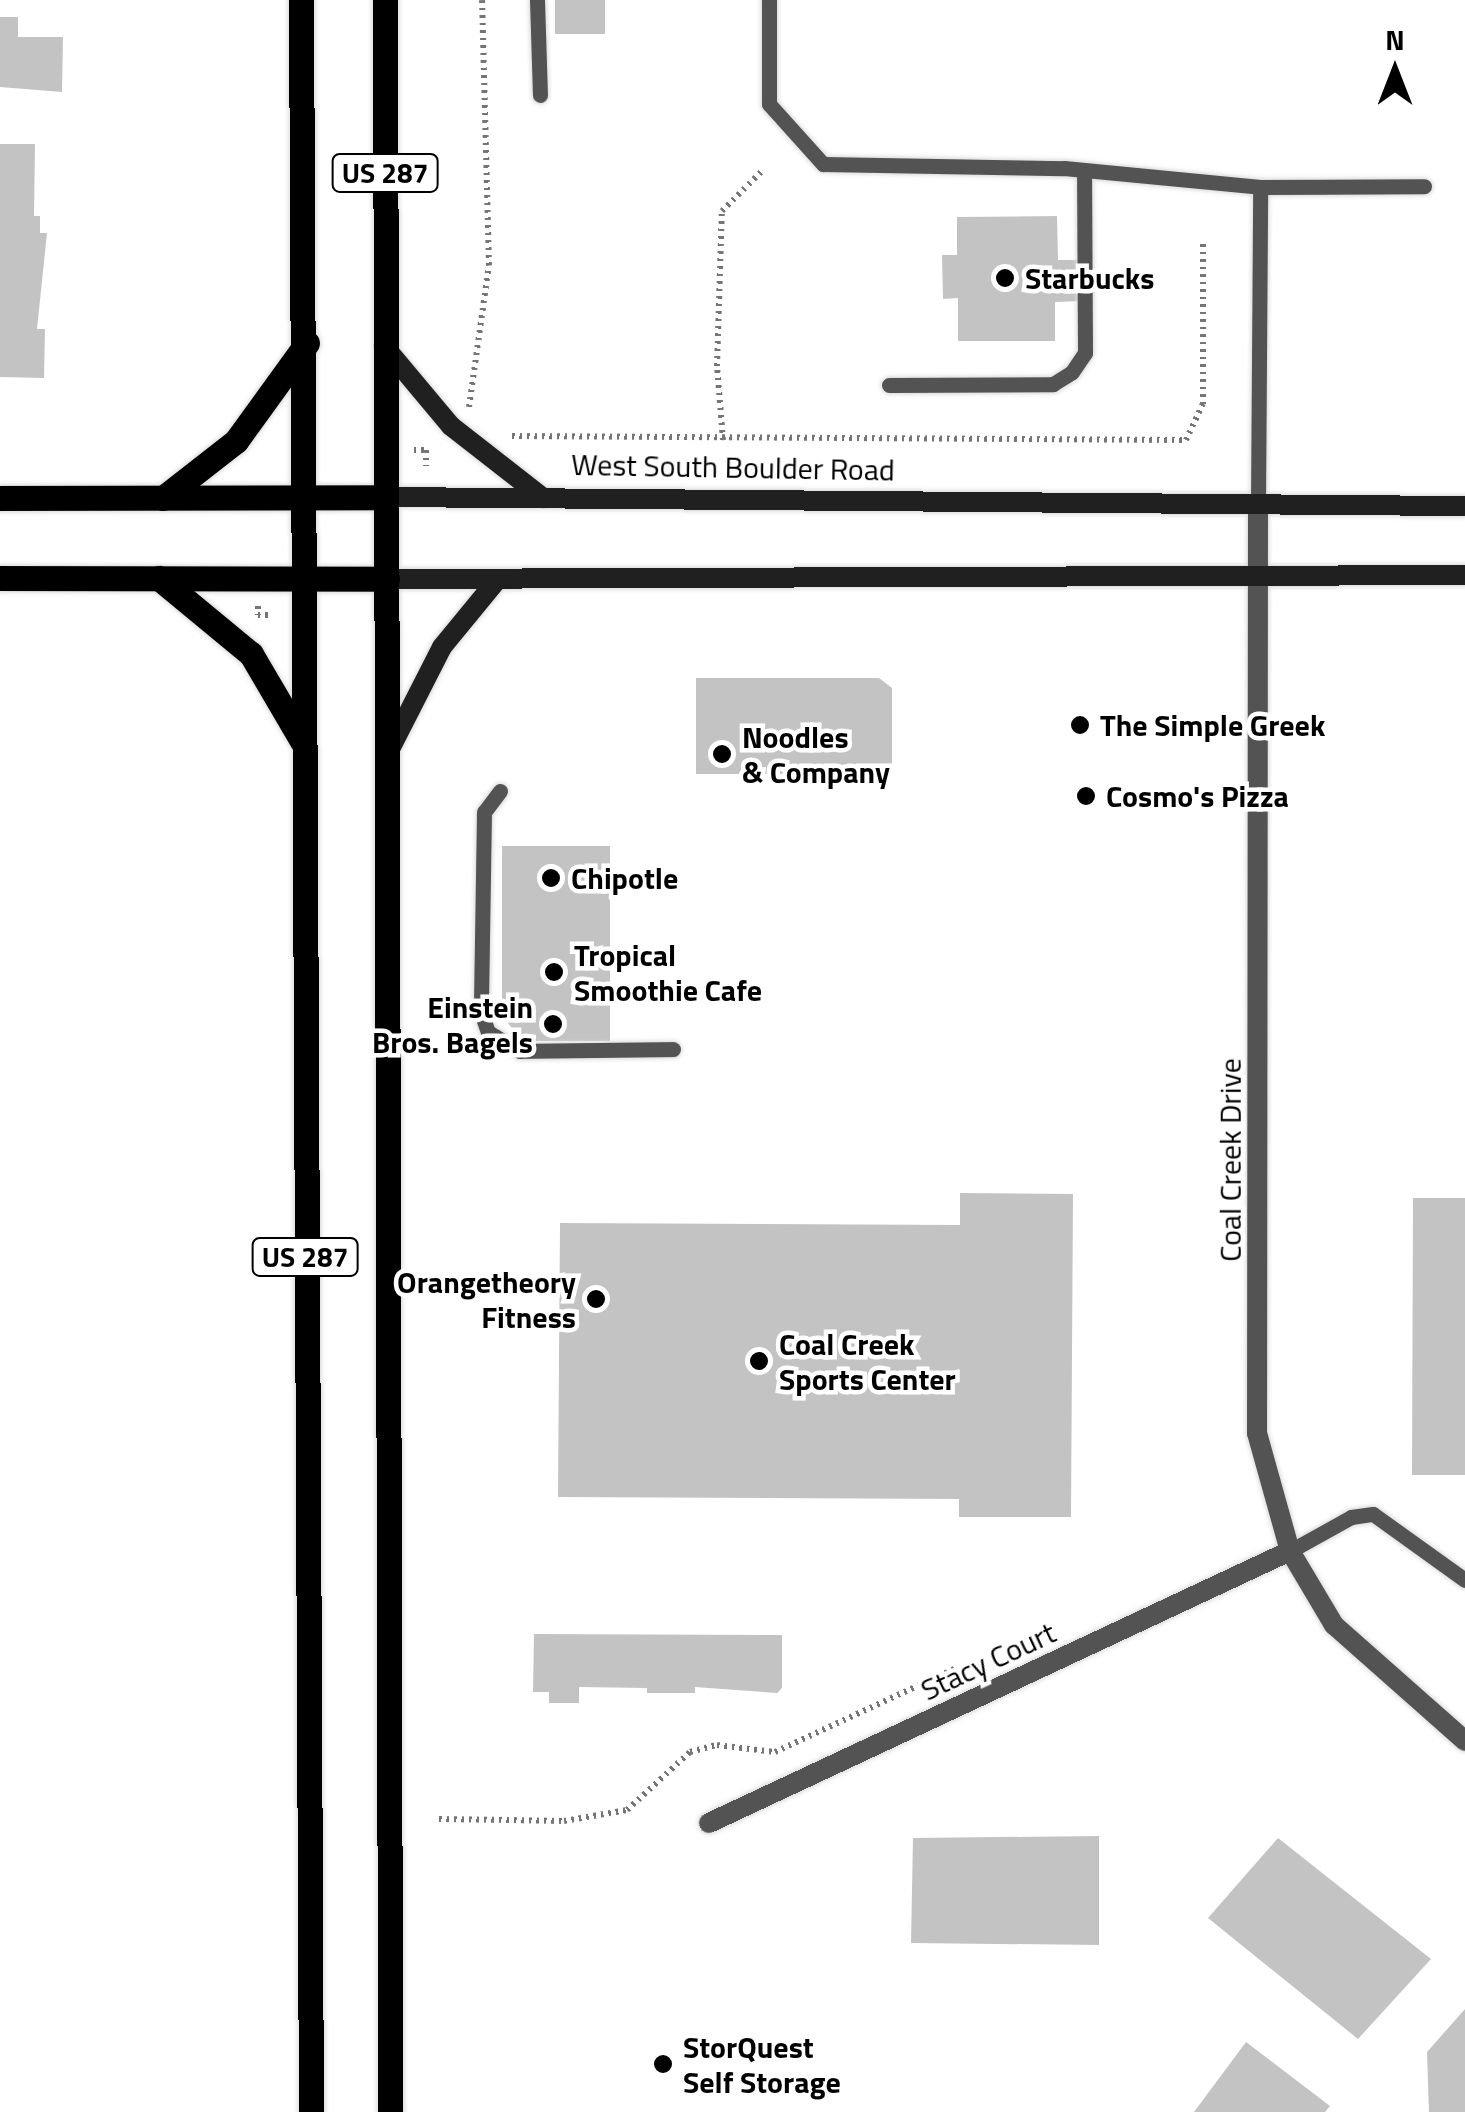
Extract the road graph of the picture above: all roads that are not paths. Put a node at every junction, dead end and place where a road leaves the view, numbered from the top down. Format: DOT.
graph roads {
  1 [pos="301,0"];
  2 [pos="385,0"];
  3 [pos="537,0"];
  4 [pos="768,0"];
  5 [pos="540,95"];
  6 [pos="1084,171"];
  7 [pos="1424,186"];
  8 [pos="1260,187"];
  9 [pos="306,342"];
  10 [pos="384,346"];
  11 [pos="889,385"];
  12 [pos="386,497"];
  13 [pos="0,498"];
  14 [pos="163,498"];
  15 [pos="304,498"];
  16 [pos="543,498"];
  17 [pos="1258,504"];
  18 [pos="1465,506"];
  19 [pos="1260,574"];
  20 [pos="1465,575"];
  21 [pos="0,578"];
  22 [pos="159,578"];
  23 [pos="304,579"];
  24 [pos="387,579"];
  25 [pos="496,580"];
  26 [pos="304,743"];
  27 [pos="387,755"];
  28 [pos="500,791"];
  29 [pos="673,1049"];
  30 [pos="1290,1550"];
  31 [pos="1465,1580"];
  32 [pos="1465,1741"];
  33 [pos="710,1822"];
  34 [pos="311,2112"];
  35 [pos="390,2112"];
  1 -- 9 [label="main road, US 287"];
  2 -- 10 [label="main road, US 287"];
  3 -- 5 [label="lane"];
  4 -- 6 [label="lane"];
  6 -- 8 [label="lane"];
  6 -- 11 [label="lane"];
  7 -- 8 [label="lane"];
  8 -- 17 [label="lane"];
  9 -- 14 [label="main road"];
  9 -- 15 [label="main road, US 287"];
  10 -- 12 [label="main road, US 287"];
  10 -- 16 [label="main road"];
  12 -- 15 [label="main road, West South Boulder Road"];
  12 -- 16 [label="main road, West South Boulder Road"];
  12 -- 24 [label="main road, US 287"];
  13 -- 14 [label="main road, West South Boulder Road"];
  14 -- 15 [label="main road, West South Boulder Road"];
  15 -- 23 [label="main road, US 287"];
  16 -- 17 [label="main road, West South Boulder Road"];
  17 -- 18 [label="main road, West South Boulder Road"];
  17 -- 19 [label="street, Coal Creek Drive"];
  19 -- 20 [label="main road"];
  19 -- 25 [label="main road"];
  19 -- 30 [label="street, Coal Creek Drive"];
  21 -- 22 [label="main road"];
  22 -- 23 [label="main road"];
  22 -- 26 [label="main road"];
  23 -- 24 [label="main road"];
  23 -- 26 [label="main road, US 287"];
  24 -- 25 [label="main road"];
  24 -- 27 [label="main road, US 287"];
  25 -- 27 [label="main road"];
  26 -- 34 [label="main road, US 287"];
  27 -- 35 [label="main road, US 287"];
  28 -- 29 [label="lane"];
  30 -- 31 [label="lane"];
  30 -- 32 [label="street, Coal Creek Drive"];
  30 -- 33 [label="street, Stacy Court"];
}
